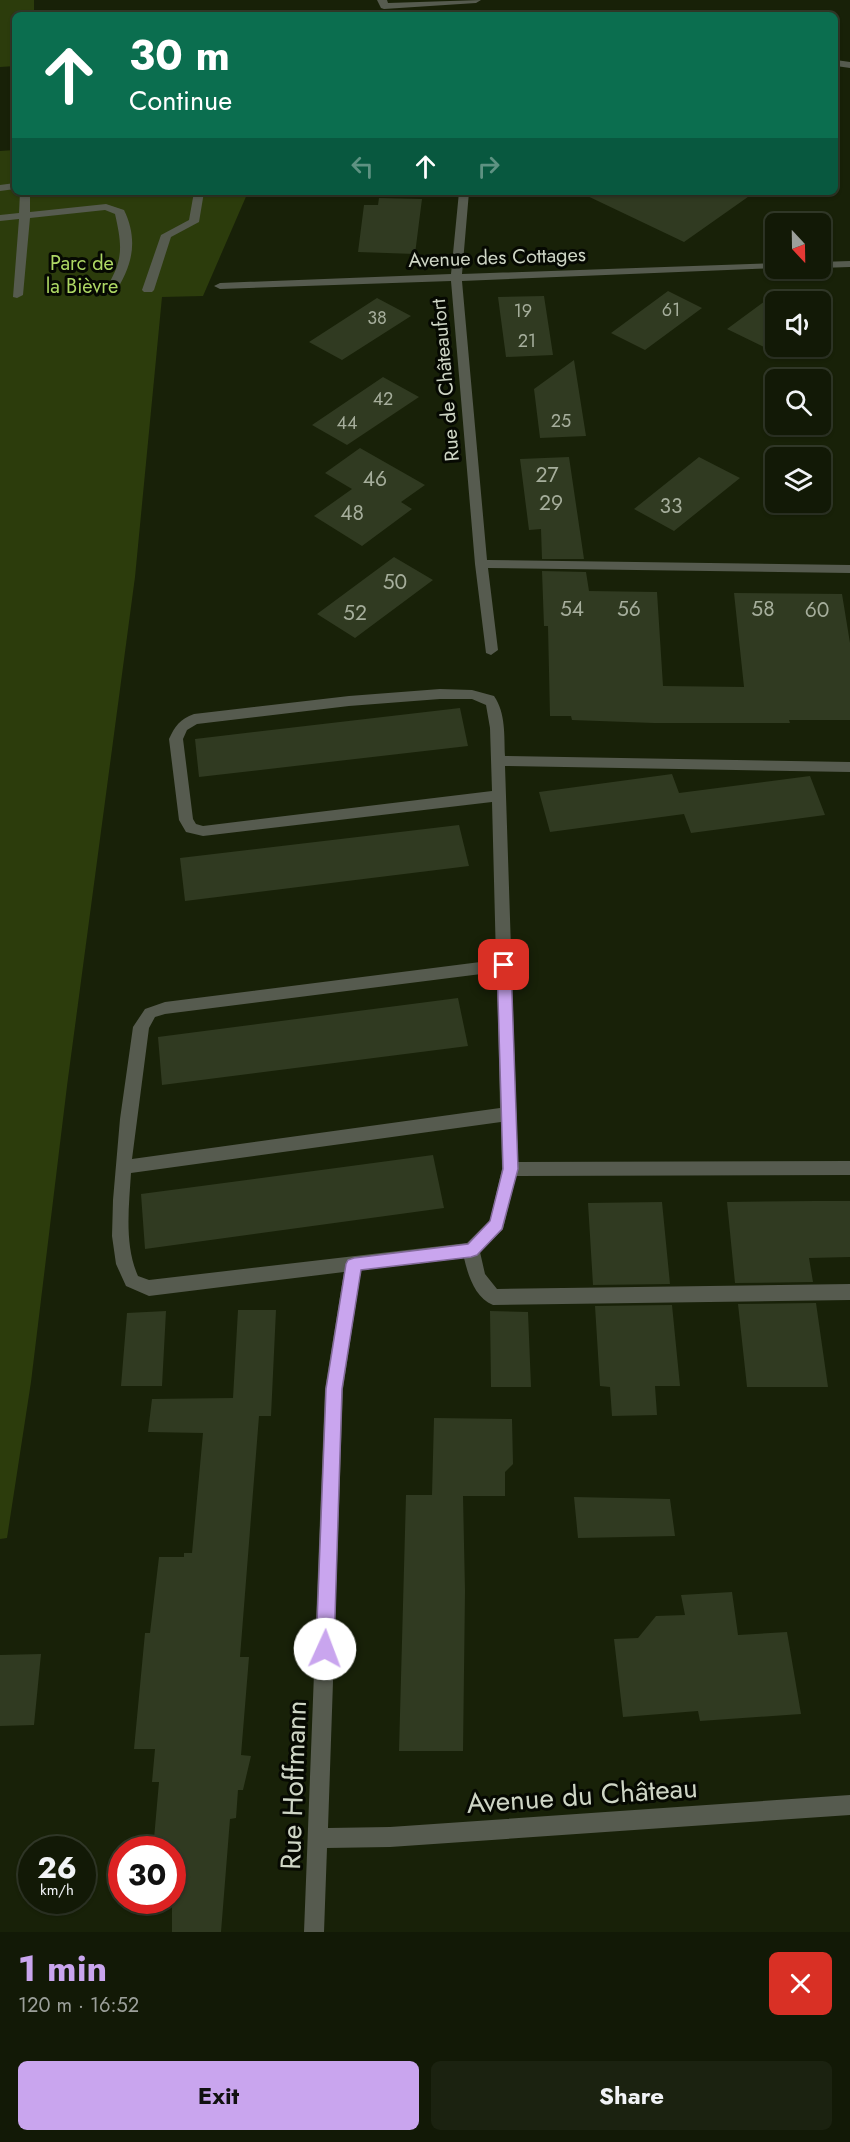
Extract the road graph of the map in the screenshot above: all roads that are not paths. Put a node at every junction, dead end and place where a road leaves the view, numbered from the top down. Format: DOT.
graph roads {
  1 [pos="382,0"];
  2 [pos="476,0"];
  3 [pos="25,195"];
  4 [pos="198,195"];
  5 [pos="464,195"];
  6 [pos="23,216"];
  7 [pos="0,218"];
  8 [pos="850,264"];
  9 [pos="831,265"];
  10 [pos="765,266"];
  11 [pos="456,276"];
  12 [pos="220,286"];
  13 [pos="148,290"];
  14 [pos="110,292"];
  15 [pos="17,295"];
  16 [pos="481,564"];
  17 [pos="850,569"];
  18 [pos="491,650"];
  19 [pos="498,761"];
  20 [pos="850,767"];
  21 [pos="498,796"];
  22 [pos="504,965"];
  23 [pos="509,1114"];
  24 [pos="123,1167"];
  25 [pos="850,1168"];
  26 [pos="510,1169"];
  27 [pos="471,1250"];
  28 [pos="354,1264"];
  29 [pos="850,1292"];
  30 [pos="850,1805"];
  31 [pos="318,1838"];
  32 [pos="314,1932"];
  1 -- 2 [label="street"];
  3 -- 6 [label="street"];
  4 -- 13 [label="street"];
  5 -- 11 [label="street, Rue de Châteaufort"];
  6 -- 7 [label="street"];
  6 -- 14 [label="street"];
  6 -- 15 [label="street"];
  8 -- 9 [label="street"];
  10 -- 11 [label="street, Avenue des Cottages"];
  11 -- 12 [label="street, Avenue des Cottages"];
  11 -- 16 [label="street, Rue de Châteaufort"];
  16 -- 17 [label="street"];
  16 -- 18 [label="street, Rue de Châteaufort"];
  19 -- 20 [label="street"];
  19 -- 21 [label="street"];
  19 -- 21 [label="street"];
  21 -- 22 [label="street"];
  22 -- 23 [label="street"];
  22 -- 24 [label="street"];
  23 -- 24 [label="street"];
  23 -- 26 [label="street"];
  24 -- 28 [label="street"];
  25 -- 26 [label="street"];
  26 -- 27 [label="street"];
  27 -- 28 [label="street"];
  27 -- 29 [label="street"];
  28 -- 31 [label="street, Rue Hoffmann"];
  30 -- 31 [label="street, Avenue du Château"];
  31 -- 32 [label="street, Rue Hoffmann"];
}
